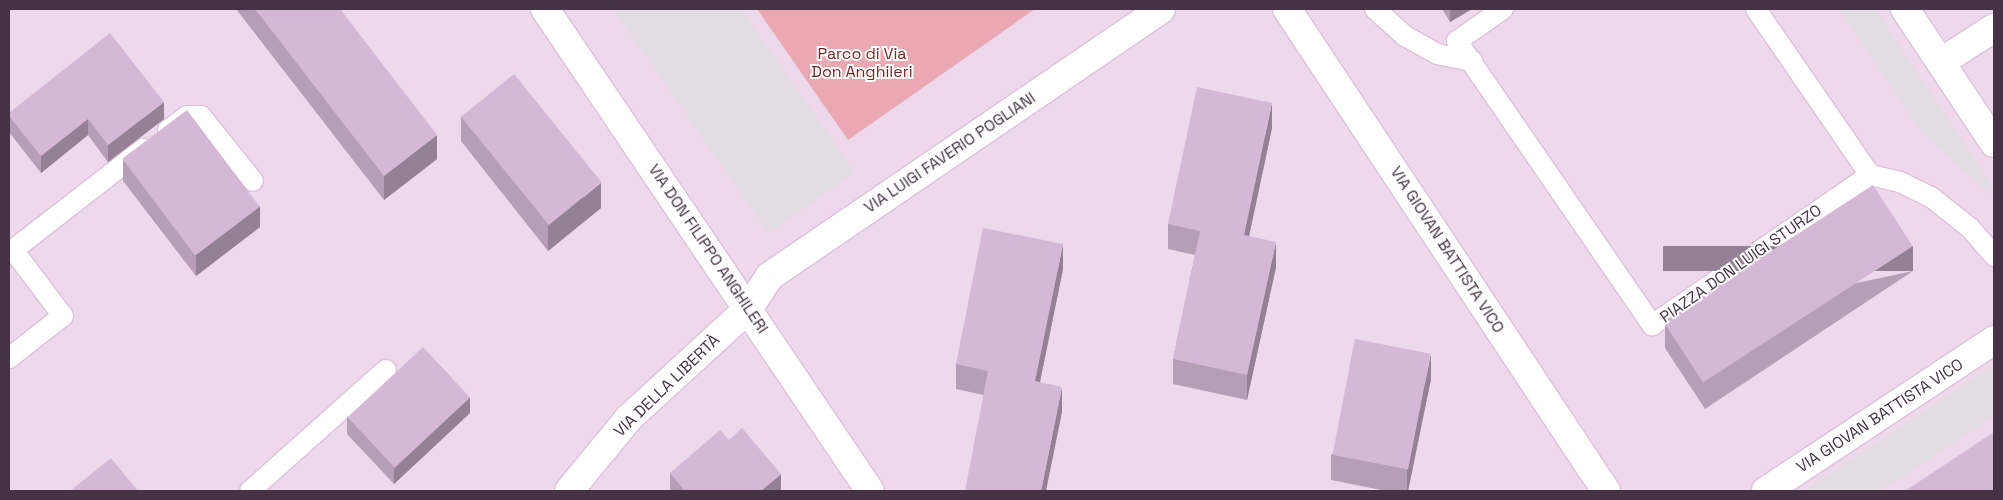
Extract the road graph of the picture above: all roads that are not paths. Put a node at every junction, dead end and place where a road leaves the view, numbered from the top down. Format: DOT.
graph roads {
  1 [pos="545,9"];
  2 [pos="1162,9"];
  3 [pos="1287,9"];
  4 [pos="1375,9"];
  5 [pos="1504,9"];
  6 [pos="1756,9"];
  7 [pos="1905,9"];
  8 [pos="1994,28"];
  9 [pos="1472,61"];
  10 [pos="1941,62"];
  11 [pos="1994,143"];
  12 [pos="1870,174"];
  13 [pos="252,181"];
  14 [pos="1994,256"];
  15 [pos="749,308"];
  16 [pos="1994,340"];
  17 [pos="9,358"];
  18 [pos="386,370"];
  19 [pos="572,489"];
  20 [pos="250,491"];
  21 [pos="870,491"];
  22 [pos="1606,491"];
  23 [pos="1766,491"];
  1 -- 15 [label="street, VIA DON FILIPPO ANGHILERI"];
  2 -- 15 [label="street, VIA LUIGI FAVERIO POGLIANI"];
  3 -- 22 [label="street, VIA GIOVAN BATTISTA VICO"];
  4 -- 9 [label="lane"];
  5 -- 9 [label="lane, PIAZZA DON LUIGI STURZO"];
  6 -- 12 [label="lane"];
  7 -- 10 [label="street"];
  8 -- 10 [label="street"];
  9 -- 12 [label="lane, PIAZZA DON LUIGI STURZO"];
  10 -- 11 [label="street"];
  12 -- 14 [label="lane"];
  13 -- 17 [label="lane"];
  15 -- 19 [label="street, VIA DELLA LIBERTÀ"];
  15 -- 21 [label="street, VIA DON FILIPPO ANGHILERI"];
  16 -- 23 [label="street, VIA GIOVAN BATTISTA VICO"];
  18 -- 20 [label="lane"];
}
